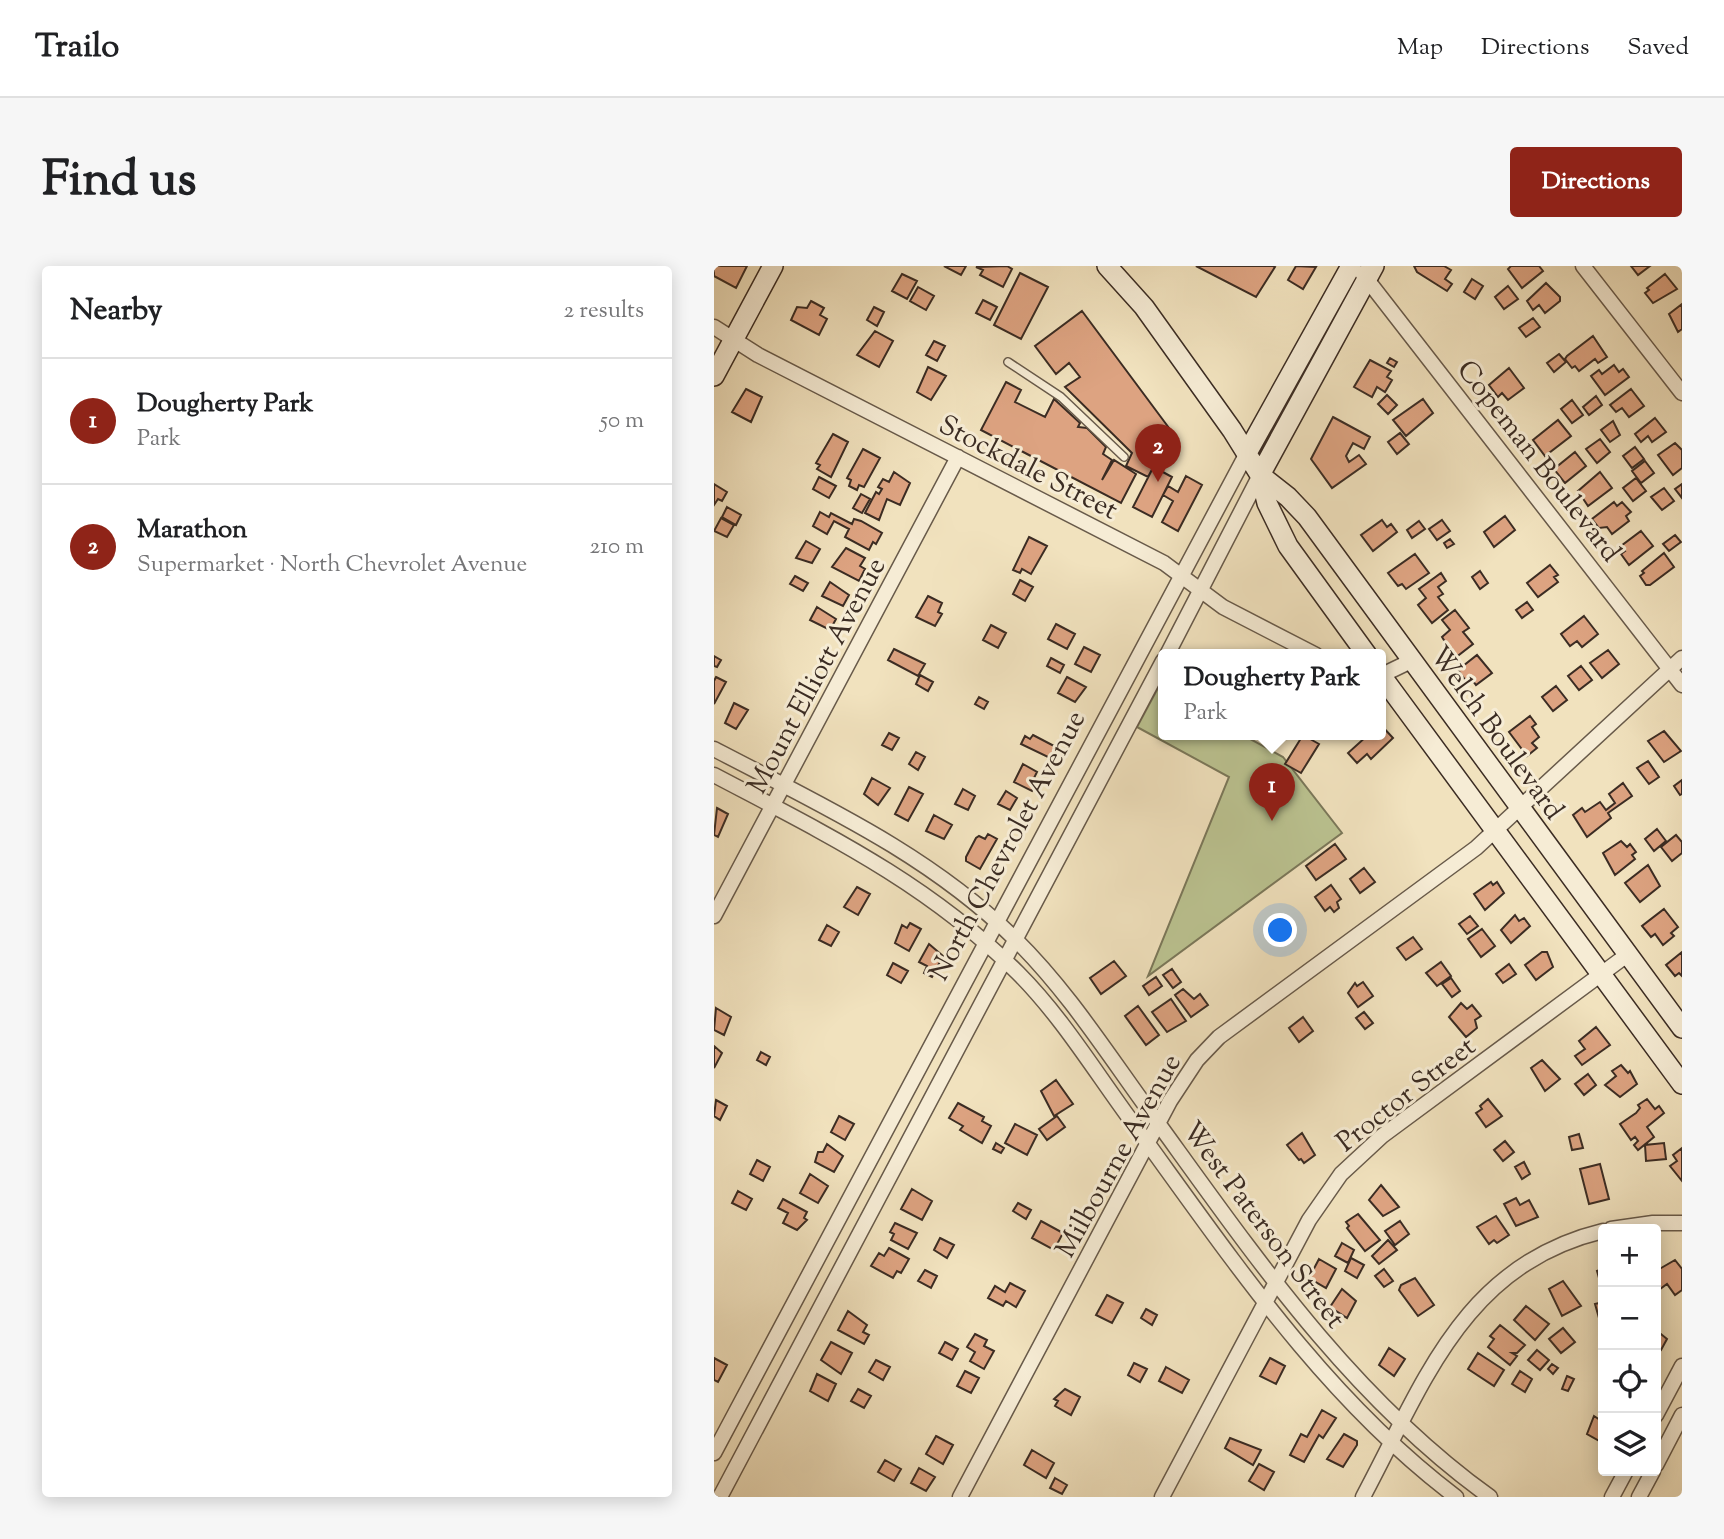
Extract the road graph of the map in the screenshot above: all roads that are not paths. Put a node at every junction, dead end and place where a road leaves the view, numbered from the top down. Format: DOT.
graph roads {
  1 [pos="773,266"];
  2 [pos="1107,266"];
  3 [pos="1351,266"];
  4 [pos="1583,266"];
  5 [pos="1366,270"];
  6 [pos="714,327"];
  7 [pos="733,340"];
  8 [pos="1008,362"];
  9 [pos="714,376"];
  10 [pos="1682,393"];
  11 [pos="1247,453"];
  12 [pos="958,457"];
  13 [pos="1124,457"];
  14 [pos="1260,475"];
  15 [pos="1181,575"];
  16 [pos="1200,590"];
  17 [pos="1170,649"];
  18 [pos="1304,649"];
  19 [pos="1363,649"];
  20 [pos="1682,658"];
  21 [pos="1411,660"];
  22 [pos="1671,669"];
  23 [pos="1158,671"];
  24 [pos="1386,672"];
  25 [pos="1386,682"];
  26 [pos="1682,685"];
  27 [pos="714,749"];
  28 [pos="714,775"];
  29 [pos="784,786"];
  30 [pos="773,806"];
  31 [pos="1519,809"];
  32 [pos="1495,831"];
  33 [pos="714,916"];
  34 [pos="997,921"];
  35 [pos="1016,940"];
  36 [pos="986,942"];
  37 [pos="1627,955"];
  38 [pos="1005,960"];
  39 [pos="1600,975"];
  40 [pos="1682,1028"];
  41 [pos="1682,1084"];
  42 [pos="1158,1123"];
  43 [pos="1148,1143"];
  44 [pos="1682,1223"];
  45 [pos="1646,1224"];
  46 [pos="1598,1233"];
  47 [pos="823,1248"];
  48 [pos="846,1260"];
  49 [pos="1275,1284"];
  50 [pos="1265,1303"];
  51 [pos="1682,1366"];
  52 [pos="1657,1413"];
  53 [pos="1682,1415"];
  54 [pos="1401,1424"];
  55 [pos="1392,1443"];
  56 [pos="714,1453"];
  57 [pos="1661,1455"];
  58 [pos="1623,1476"];
  59 [pos="1650,1476"];
  60 [pos="720,1497"];
  61 [pos="960,1497"];
  62 [pos="1161,1497"];
  63 [pos="1363,1497"];
  64 [pos="1456,1497"];
  65 [pos="1490,1497"];
  66 [pos="1612,1497"];
  67 [pos="1639,1497"];
  1 -- 7 [label="main road"];
  2 -- 11 [label="main road, Welch Boulevard"];
  3 -- 11 [label="main road, North Chevrolet Avenue"];
  4 -- 10 [label="street"];
  5 -- 14 [label="main road"];
  5 -- 22 [label="street, Copeman Boulevard"];
  6 -- 7 [label="street, Stockdale Street"];
  7 -- 9 [label="main road"];
  7 -- 12 [label="street, Stockdale Street"];
  8 -- 13 [label="lane"];
  11 -- 14 [label="main road, Welch Boulevard"];
  11 -- 15 [label="street, North Chevrolet Avenue"];
  12 -- 15 [label="street, Stockdale Street"];
  12 -- 29 [label="street, Mount Elliott Avenue"];
  14 -- 16 [label="street"];
  14 -- 19 [label="main road, Welch Boulevard"];
  14 -- 21 [label="main road, Welch Boulevard"];
  15 -- 16 [label="street, Stockdale Street"];
  15 -- 34 [label="street, North Chevrolet Avenue"];
  16 -- 17 [label="street"];
  16 -- 18 [label="street, Stockdale Street"];
  20 -- 22 [label="street, Milbourne Avenue"];
  21 -- 24 [label="street"];
  21 -- 31 [label="main road, Welch Boulevard"];
  22 -- 26 [label="street, Copeman Boulevard"];
  22 -- 31 [label="street, Milbourne Avenue"];
  23 -- 35 [label="street, North Chevrolet Avenue"];
  25 -- 32 [label="main road"];
  27 -- 29 [label="street, West Paterson Street"];
  28 -- 30 [label="street, West Paterson Street"];
  29 -- 30 [label="street, Mount Elliott Avenue"];
  29 -- 34 [label="street, West Paterson Street"];
  30 -- 33 [label="street, Mount Elliott Avenue"];
  30 -- 36 [label="street, West Paterson Street"];
  31 -- 32 [label="street, Milbourne Avenue"];
  31 -- 37 [label="main road, Welch Boulevard"];
  32 -- 39 [label="main road"];
  32 -- 42 [label="street, Milbourne Avenue"];
  34 -- 35 [label="street, West Paterson Street"];
  34 -- 36 [label="street, North Chevrolet Avenue"];
  35 -- 38 [label="street, North Chevrolet Avenue"];
  35 -- 42 [label="street, West Paterson Street"];
  36 -- 38 [label="street, West Paterson Street"];
  36 -- 47 [label="street, North Chevrolet Avenue"];
  37 -- 39 [label="street, Proctor Street"];
  37 -- 40 [label="main road, Welch Boulevard"];
  38 -- 43 [label="street, West Paterson Street"];
  38 -- 48 [label="street, North Chevrolet Avenue"];
  39 -- 41 [label="main road"];
  39 -- 49 [label="street, Proctor Street"];
  42 -- 43 [label="street, Milbourne Avenue"];
  42 -- 49 [label="street, West Paterson Street"];
  43 -- 50 [label="street, West Paterson Street"];
  43 -- 61 [label="street, Milbourne Avenue"];
  44 -- 45 [label="street"];
  46 -- 54 [label="street"];
  47 -- 48 [label="street"];
  47 -- 56 [label="street, North Chevrolet Avenue"];
  48 -- 60 [label="street, North Chevrolet Avenue"];
  49 -- 50 [label="street, Proctor Street"];
  49 -- 54 [label="street, West Paterson Street"];
  50 -- 55 [label="street, West Paterson Street"];
  50 -- 62 [label="street, Proctor Street"];
  51 -- 52 [label="street"];
  53 -- 57 [label="street"];
  54 -- 55 [label="street"];
  54 -- 65 [label="street, West Paterson Street"];
  55 -- 63 [label="street"];
  55 -- 64 [label="street, West Paterson Street"];
  58 -- 66 [label="street"];
  59 -- 67 [label="street"];
}
